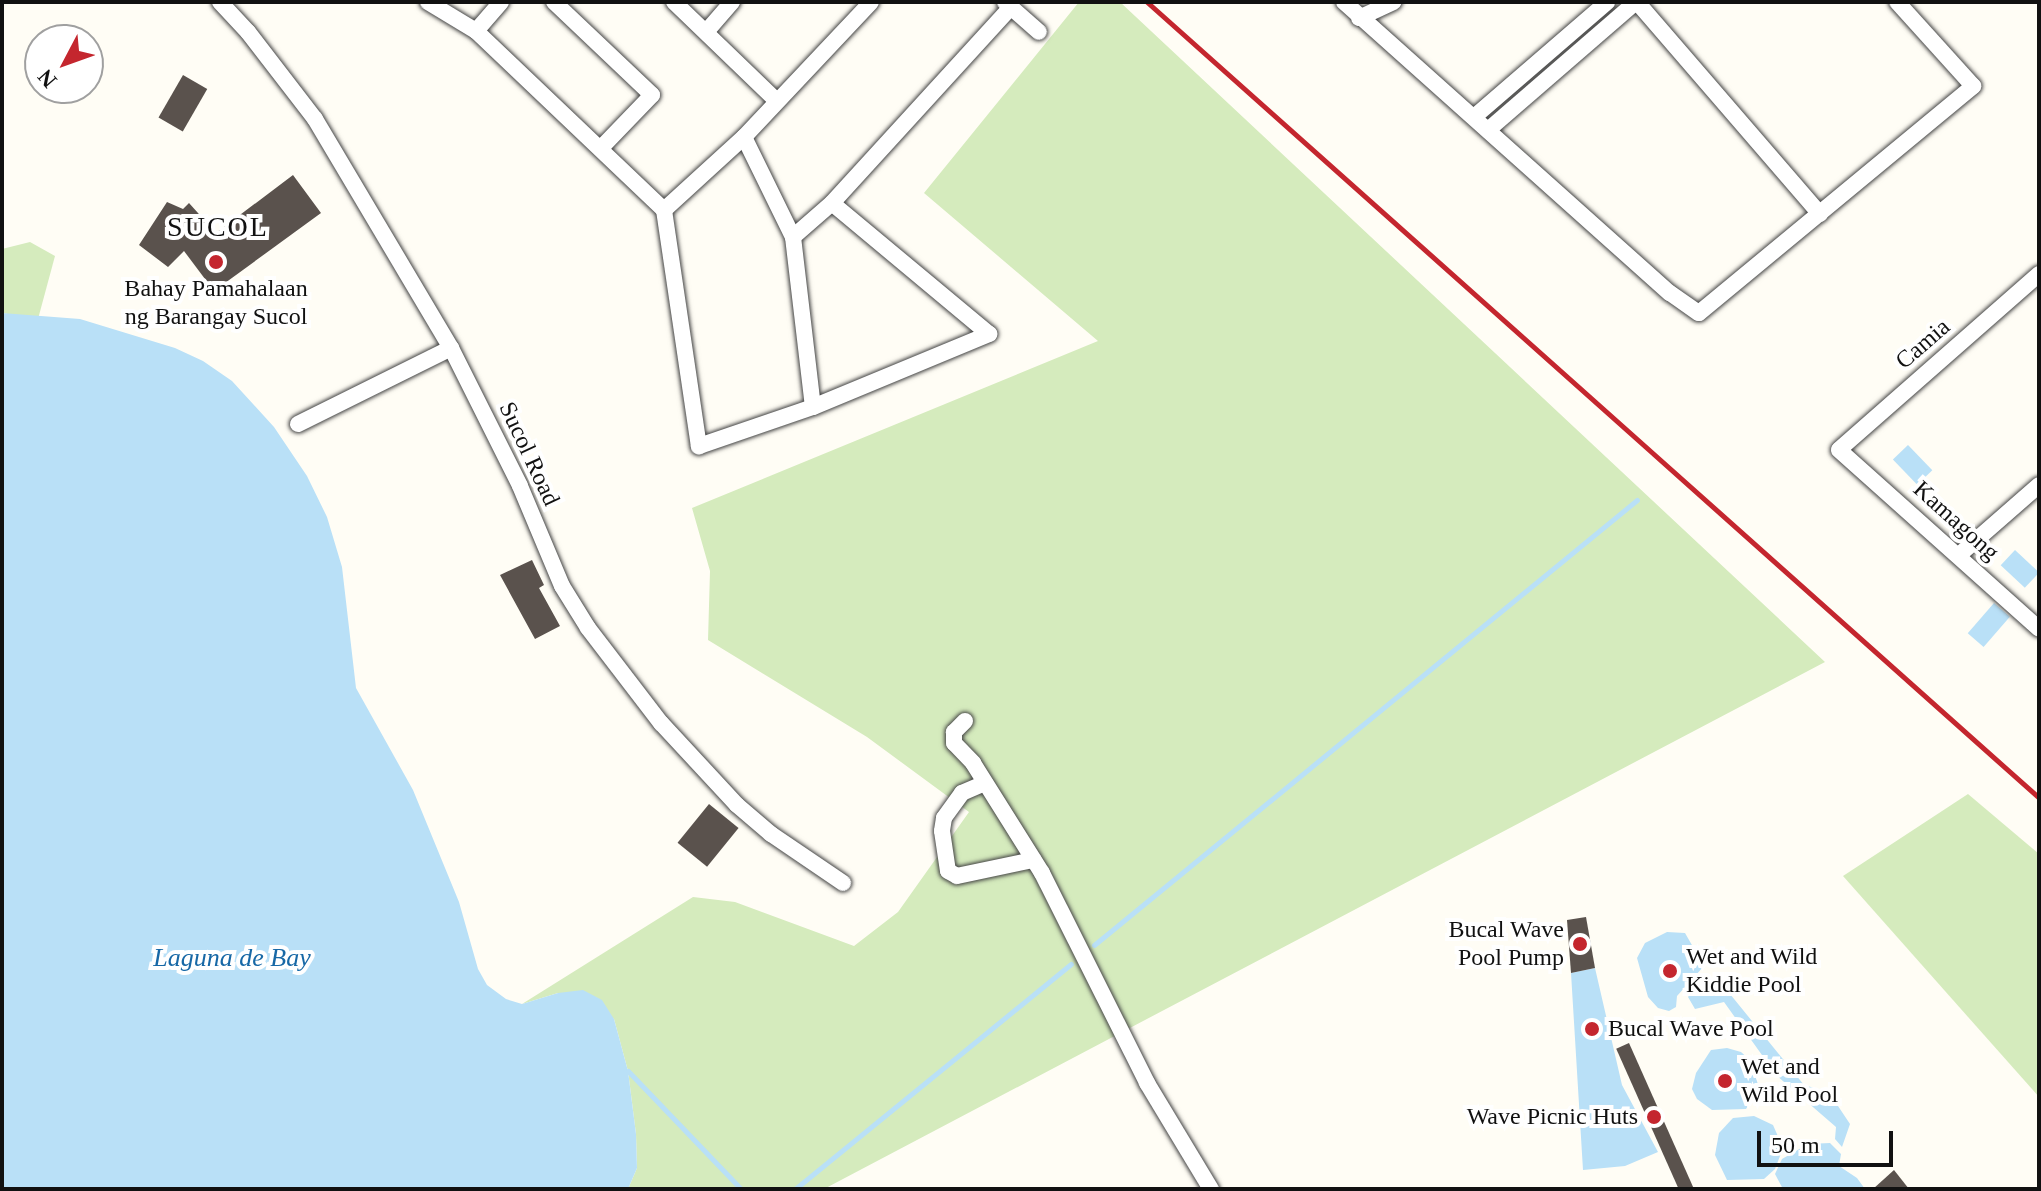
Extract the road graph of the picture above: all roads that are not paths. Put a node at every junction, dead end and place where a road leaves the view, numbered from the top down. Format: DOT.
graph roads {
  1 [pos="220,2"];
  2 [pos="428,2"];
  3 [pos="501,2"];
  4 [pos="554,2"];
  5 [pos="674,2"];
  6 [pos="732,2"];
  7 [pos="871,2"];
  8 [pos="1344,2"];
  9 [pos="1393,2"];
  10 [pos="1607,2"];
  11 [pos="1636,2"];
  12 [pos="1897,2"];
  13 [pos="1008,5"];
  14 [pos="1359,18"];
  15 [pos="476,31"];
  16 [pos="706,32"];
  17 [pos="1039,32"];
  18 [pos="777,101"];
  19 [pos="1474,117"];
  20 [pos="1488,130"];
  21 [pos="744,137"];
  22 [pos="601,148"];
  23 [pos="832,203"];
  24 [pos="664,210"];
  25 [pos="1820,214"];
  26 [pos="793,237"];
  27 [pos="2039,274"];
  28 [pos="451,348"];
  29 [pos="813,407"];
  30 [pos="298,424"];
  31 [pos="1839,450"];
  32 [pos="2039,485"];
  33 [pos="1959,555"];
  34 [pos="2039,629"];
  35 [pos="965,721"];
  36 [pos="985,783"];
  37 [pos="1033,860"];
  38 [pos="843,883"];
  39 [pos="1211,1189"];
  1 -- 28 [label="street, Sucol Road"];
  2 -- 15 [label="street"];
  3 -- 15 [label="street"];
  4 -- 22 [label="street"];
  5 -- 16 [label="street"];
  6 -- 16 [label="street"];
  7 -- 18 [label="street"];
  8 -- 14 [label="street"];
  9 -- 14 [label="street"];
  10 -- 19 [label="street"];
  11 -- 20 [label="street"];
  11 -- 25 [label="street"];
  12 -- 25 [label="street"];
  13 -- 17 [label="street"];
  13 -- 23 [label="street"];
  14 -- 19 [label="street"];
  15 -- 22 [label="street"];
  16 -- 18 [label="street"];
  18 -- 21 [label="street"];
  19 -- 20 [label="street"];
  20 -- 25 [label="street"];
  21 -- 24 [label="street"];
  21 -- 26 [label="street"];
  22 -- 24 [label="street"];
  23 -- 26 [label="street"];
  23 -- 29 [label="street"];
  24 -- 29 [label="street"];
  26 -- 29 [label="street"];
  27 -- 31 [label="street, Camia"];
  28 -- 30 [label="street"];
  28 -- 38 [label="street, Sucol Road"];
  31 -- 33 [label="street, Kamagong"];
  32 -- 33 [label="street"];
  33 -- 34 [label="street, Kamagong"];
  35 -- 36 [label="street"];
  36 -- 37 [label="street"];
  36 -- 37 [label="street"];
  37 -- 39 [label="street"];
}
